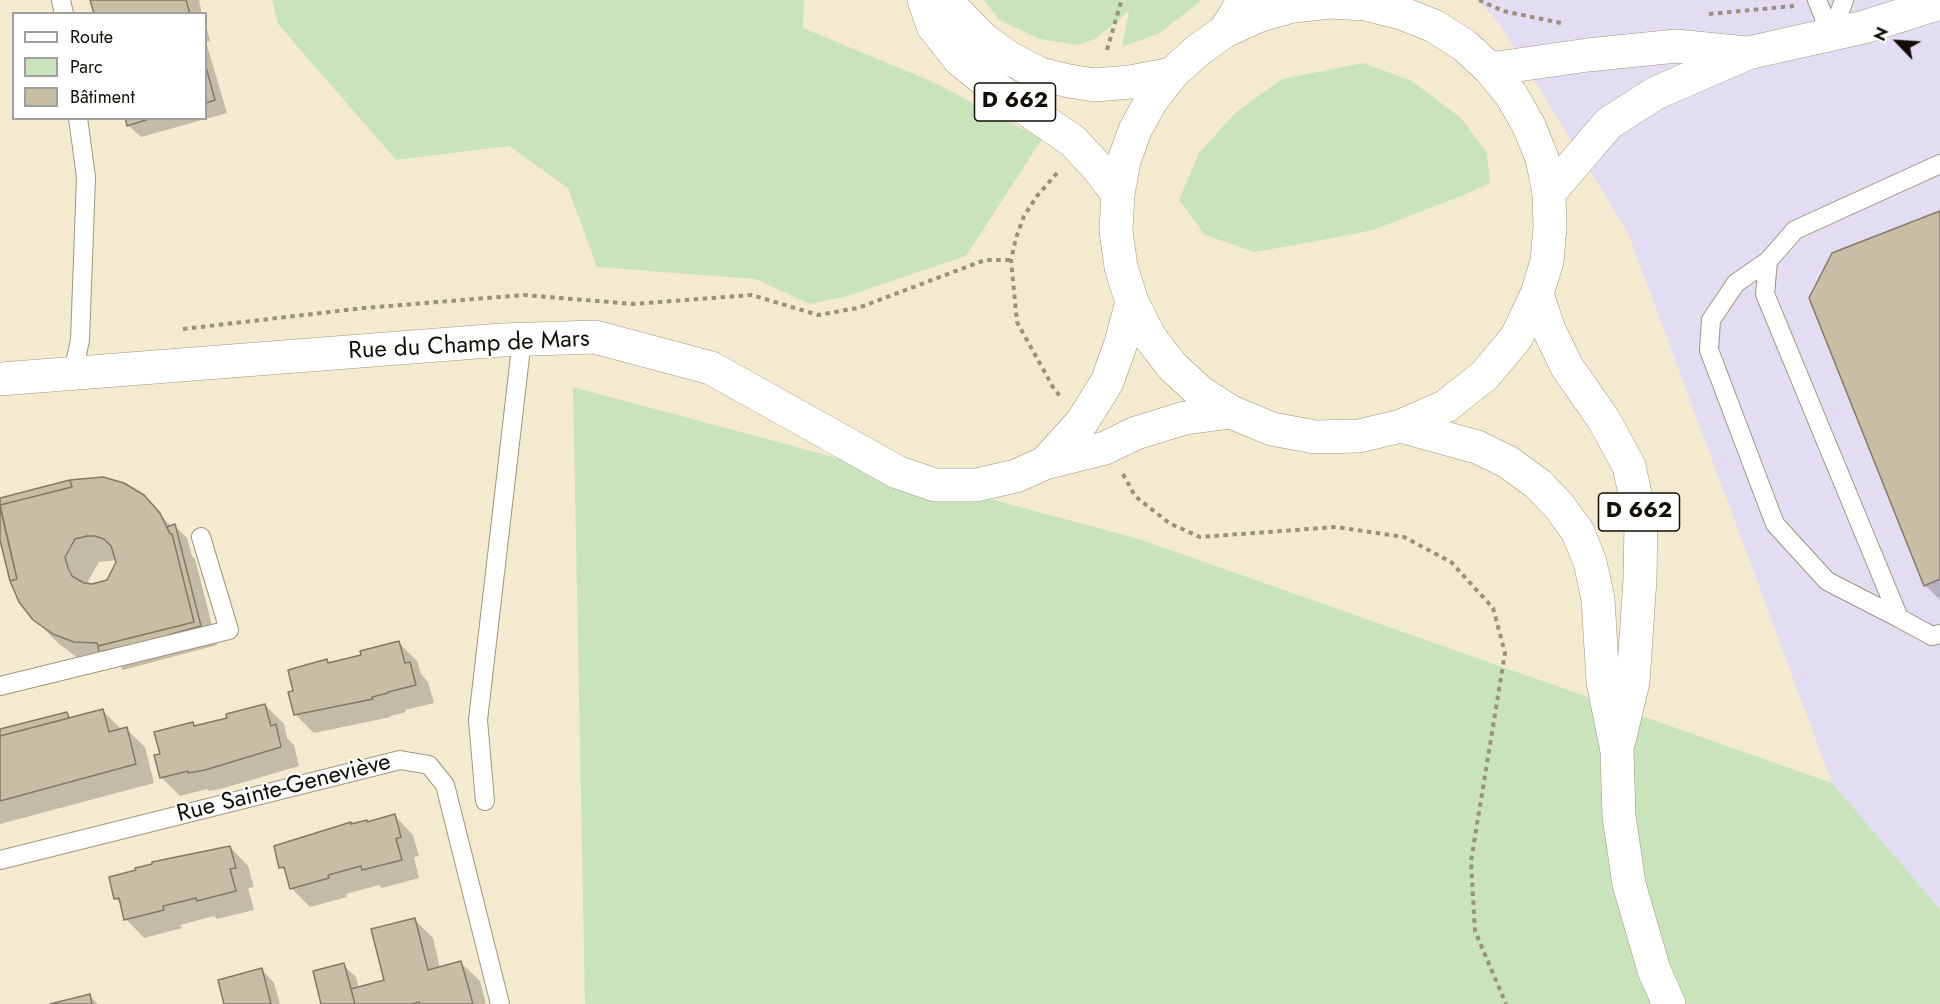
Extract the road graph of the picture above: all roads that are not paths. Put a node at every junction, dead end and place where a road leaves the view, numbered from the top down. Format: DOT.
graph roads {
  1 [pos="924,0"];
  2 [pos="945,0"];
  3 [pos="1244,0"];
  4 [pos="1817,0"];
  5 [pos="1844,0"];
  6 [pos="1364,2"];
  7 [pos="1940,3"];
  8 [pos="1225,31"];
  9 [pos="1831,35"];
  10 [pos="1748,53"];
  11 [pos="1490,69"];
  12 [pos="1172,74"];
  13 [pos="78,120"];
  14 [pos="1940,164"];
  15 [pos="1549,193"];
  16 [pos="1118,194"];
  17 [pos="1768,261"];
  18 [pos="1537,294"];
  19 [pos="1132,302"];
  20 [pos="522,339"];
  21 [pos="74,373"];
  22 [pos="0,379"];
  23 [pos="1232,412"];
  24 [pos="1401,426"];
  25 [pos="1045,463"];
  26 [pos="201,537"];
  27 [pos="1899,618"];
  28 [pos="1940,634"];
  29 [pos="0,686"];
  30 [pos="1617,751"];
  31 [pos="485,801"];
  32 [pos="0,860"];
  33 [pos="500,1004"];
  34 [pos="1669,1004"];
  1 -- 16 [label="main road, D 662"];
  2 -- 12 [label="main road, D 662"];
  3 -- 8 [label="main road"];
  4 -- 9 [label="lane"];
  5 -- 9 [label="lane"];
  6 -- 8 [label="main road"];
  6 -- 11 [label="main road"];
  7 -- 9 [label="main road"];
  8 -- 12 [label="main road"];
  9 -- 10 [label="main road"];
  10 -- 11 [label="main road"];
  10 -- 15 [label="main road"];
  11 -- 15 [label="main road"];
  12 -- 16 [label="main road"];
  13 -- 21 [label="lane"];
  14 -- 17 [label="lane"];
  15 -- 18 [label="main road"];
  16 -- 19 [label="main road"];
  17 -- 27 [label="lane"];
  17 -- 27 [label="lane"];
  18 -- 24 [label="main road"];
  18 -- 30 [label="main road, D 662"];
  19 -- 23 [label="main road"];
  19 -- 25 [label="main road, Rue du Champ de Mars"];
  20 -- 21 [label="main road, Rue du Champ de Mars"];
  20 -- 25 [label="main road, Rue du Champ de Mars"];
  20 -- 31 [label="lane"];
  21 -- 22 [label="main road, Rue du Champ de Mars"];
  23 -- 24 [label="main road"];
  23 -- 25 [label="main road, Rue du Champ de Mars"];
  24 -- 30 [label="main road, D 662"];
  26 -- 29 [label="lane"];
  27 -- 28 [label="lane"];
  30 -- 34 [label="main road, D 662"];
  32 -- 33 [label="lane, Rue Sainte-Geneviève"];
}
